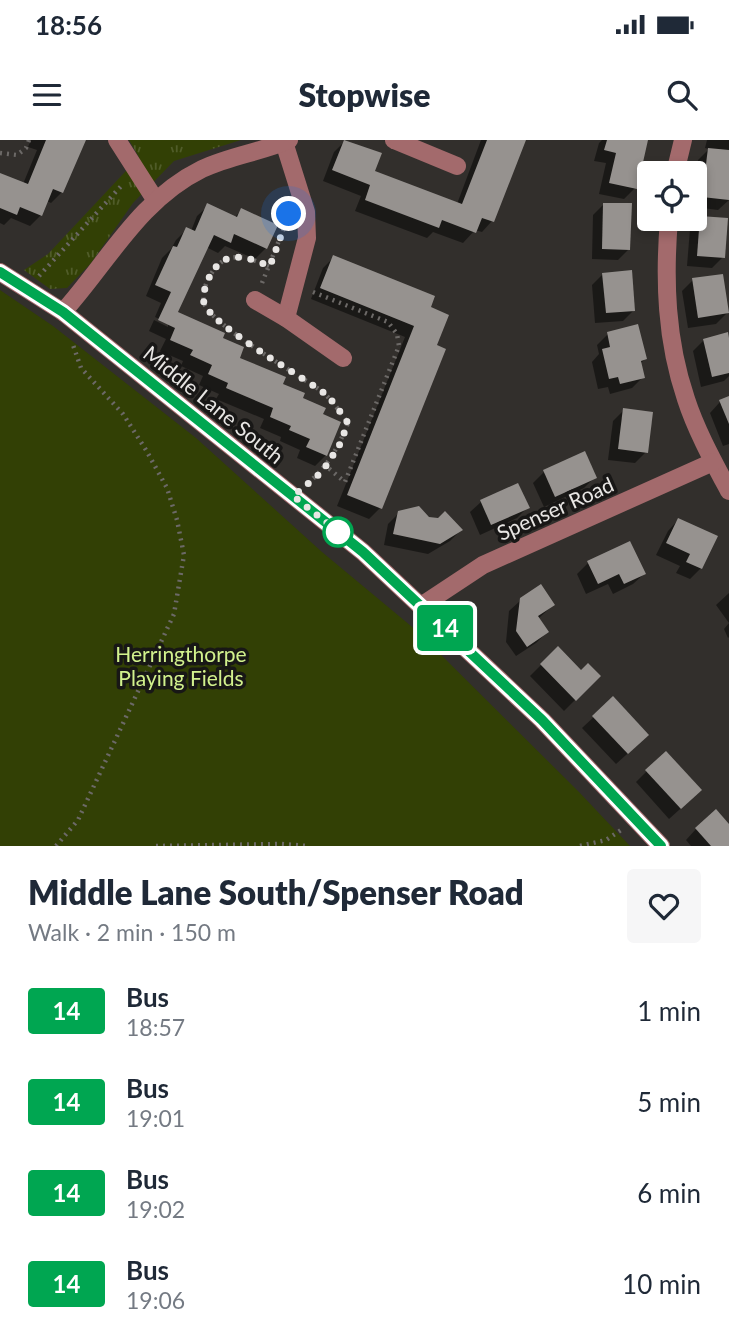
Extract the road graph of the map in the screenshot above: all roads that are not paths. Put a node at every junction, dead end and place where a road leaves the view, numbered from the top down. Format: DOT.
graph roads {
  1 [pos="117,140"];
  2 [pos="394,140"];
  3 [pos="683,140"];
  4 [pos="287,141"];
  5 [pos="678,161"];
  6 [pos="457,166"];
  7 [pos="156,201"];
  8 [pos="668,231"];
  9 [pos="0,272"];
  10 [pos="255,300"];
  11 [pos="63,312"];
  12 [pos="286,318"];
  13 [pos="343,358"];
  14 [pos="713,462"];
  15 [pos="729,491"];
  16 [pos="421,606"];
  17 [pos="661,846"];
  1 -- 7 [label="street"];
  2 -- 6 [label="street"];
  3 -- 5 [label="street"];
  4 -- 7 [label="street"];
  4 -- 12 [label="street"];
  7 -- 11 [label="street"];
  8 -- 14 [label="street"];
  9 -- 11 [label="street, Middle Lane South"];
  10 -- 12 [label="street"];
  11 -- 16 [label="street, Middle Lane South"];
  12 -- 13 [label="street"];
  14 -- 15 [label="street"];
  14 -- 16 [label="street, Spenser Road"];
  16 -- 17 [label="street, Middle Lane South"];
}
